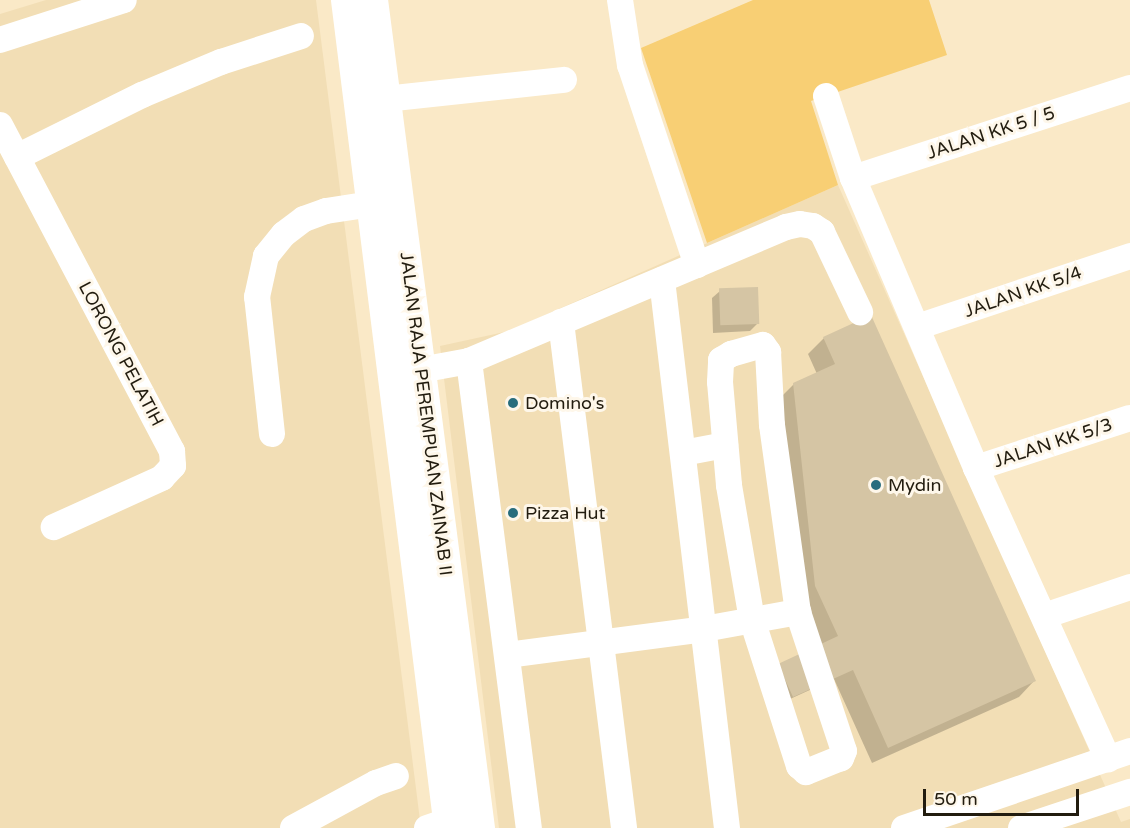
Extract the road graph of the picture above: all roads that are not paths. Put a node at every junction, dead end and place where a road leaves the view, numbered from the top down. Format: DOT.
graph roads {
  1 [pos="124,0"];
  2 [pos="347,0"];
  3 [pos="372,0"];
  4 [pos="621,0"];
  5 [pos="301,36"];
  6 [pos="0,40"];
  7 [pos="564,80"];
  8 [pos="1130,88"];
  9 [pos="826,96"];
  10 [pos="385,99"];
  11 [pos="0,125"];
  12 [pos="17,157"];
  13 [pos="853,178"];
  14 [pos="372,204"];
  15 [pos="1130,256"];
  16 [pos="697,265"];
  17 [pos="662,280"];
  18 [pos="860,312"];
  19 [pos="561,322"];
  20 [pos="916,327"];
  21 [pos="469,361"];
  22 [pos="420,370"];
  23 [pos="1130,418"];
  24 [pos="272,434"];
  25 [pos="726,445"];
  26 [pos="683,453"];
  27 [pos="976,468"];
  28 [pos="54,527"];
  29 [pos="1130,587"];
  30 [pos="798,612"];
  31 [pos="1044,616"];
  32 [pos="752,620"];
  33 [pos="704,629"];
  34 [pos="601,643"];
  35 [pos="507,655"];
  36 [pos="1119,755"];
  37 [pos="396,776"];
  38 [pos="1054,777"];
  39 [pos="1130,792"];
  40 [pos="1066,813"];
  41 [pos="456,823"];
  42 [pos="919,826"];
  43 [pos="293,828"];
  44 [pos="530,828"];
  45 [pos="624,828"];
  46 [pos="727,828"];
  47 [pos="1020,828"];
  1 -- 6 [label="street"];
  2 -- 14 [label="main road, JALAN RAJA PEREMPUAN ZAINAB II"];
  3 -- 10 [label="main road, JALAN RAJA PEREMPUAN ZAINAB II"];
  4 -- 16 [label="street"];
  5 -- 12 [label="street"];
  7 -- 10 [label="street"];
  8 -- 13 [label="street, JALAN KK 5 / 5"];
  9 -- 13 [label="street"];
  10 -- 22 [label="main road, JALAN RAJA PEREMPUAN ZAINAB II"];
  11 -- 12 [label="street, LORONG PELATIH"];
  12 -- 28 [label="street, LORONG PELATIH"];
  13 -- 20 [label="street"];
  14 -- 24 [label="street"];
  14 -- 41 [label="main road, JALAN RAJA PEREMPUAN ZAINAB II"];
  15 -- 20 [label="street, JALAN KK 5/4"];
  16 -- 17 [label="street"];
  16 -- 18 [label="street"];
  17 -- 19 [label="street"];
  17 -- 26 [label="street"];
  19 -- 21 [label="street"];
  19 -- 34 [label="street"];
  20 -- 27 [label="street"];
  21 -- 22 [label="street"];
  21 -- 35 [label="street"];
  22 -- 41 [label="main road, JALAN RAJA PEREMPUAN ZAINAB II"];
  23 -- 27 [label="street, JALAN KK 5/3"];
  25 -- 26 [label="street"];
  25 -- 30 [label="street"];
  25 -- 32 [label="street"];
  26 -- 33 [label="street"];
  27 -- 31 [label="street"];
  29 -- 31 [label="street"];
  30 -- 32 [label="street"];
  30 -- 32 [label="street"];
  31 -- 36 [label="street"];
  32 -- 33 [label="street"];
  33 -- 34 [label="street"];
  33 -- 46 [label="street"];
  34 -- 35 [label="street"];
  34 -- 45 [label="street"];
  35 -- 44 [label="street"];
  36 -- 38 [label="street"];
  37 -- 43 [label="street"];
  38 -- 40 [label="street"];
  38 -- 42 [label="street"];
  39 -- 40 [label="street"];
  40 -- 47 [label="street"];
}
